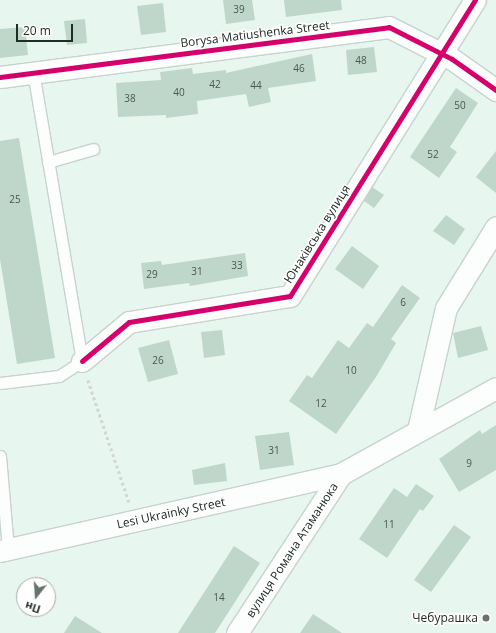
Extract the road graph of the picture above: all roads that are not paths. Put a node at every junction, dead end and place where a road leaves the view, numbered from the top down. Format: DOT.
graph roads {
  1 [pos="475,0"];
  2 [pos="443,55"];
  3 [pos="33,72"];
  4 [pos="0,77"];
  5 [pos="496,90"];
  6 [pos="93,149"];
  7 [pos="48,162"];
  8 [pos="496,227"];
  9 [pos="82,361"];
  10 [pos="0,383"];
  11 [pos="496,388"];
  12 [pos="418,430"];
  13 [pos="0,456"];
  14 [pos="341,474"];
  15 [pos="4,550"];
  16 [pos="237,633"];
  1 -- 2 [label="street, Юнаківська вулиця"];
  2 -- 3 [label="street, Borysa Matiushenka Street"];
  2 -- 5 [label="street, Borysa Matiushenka Street"];
  2 -- 9 [label="street, Юнаківська вулиця"];
  3 -- 4 [label="street, Borysa Matiushenka Street"];
  3 -- 7 [label="lane"];
  6 -- 7 [label="lane"];
  7 -- 9 [label="lane"];
  8 -- 12 [label="street"];
  9 -- 10 [label="lane"];
  11 -- 12 [label="street, вулиця Романа Атаманюка"];
  12 -- 14 [label="street, вулиця Романа Атаманюка"];
  13 -- 15 [label="lane"];
  14 -- 15 [label="street, Lesi Ukrainky Street"];
  14 -- 16 [label="street, вулиця Романа Атаманюка"];
}
